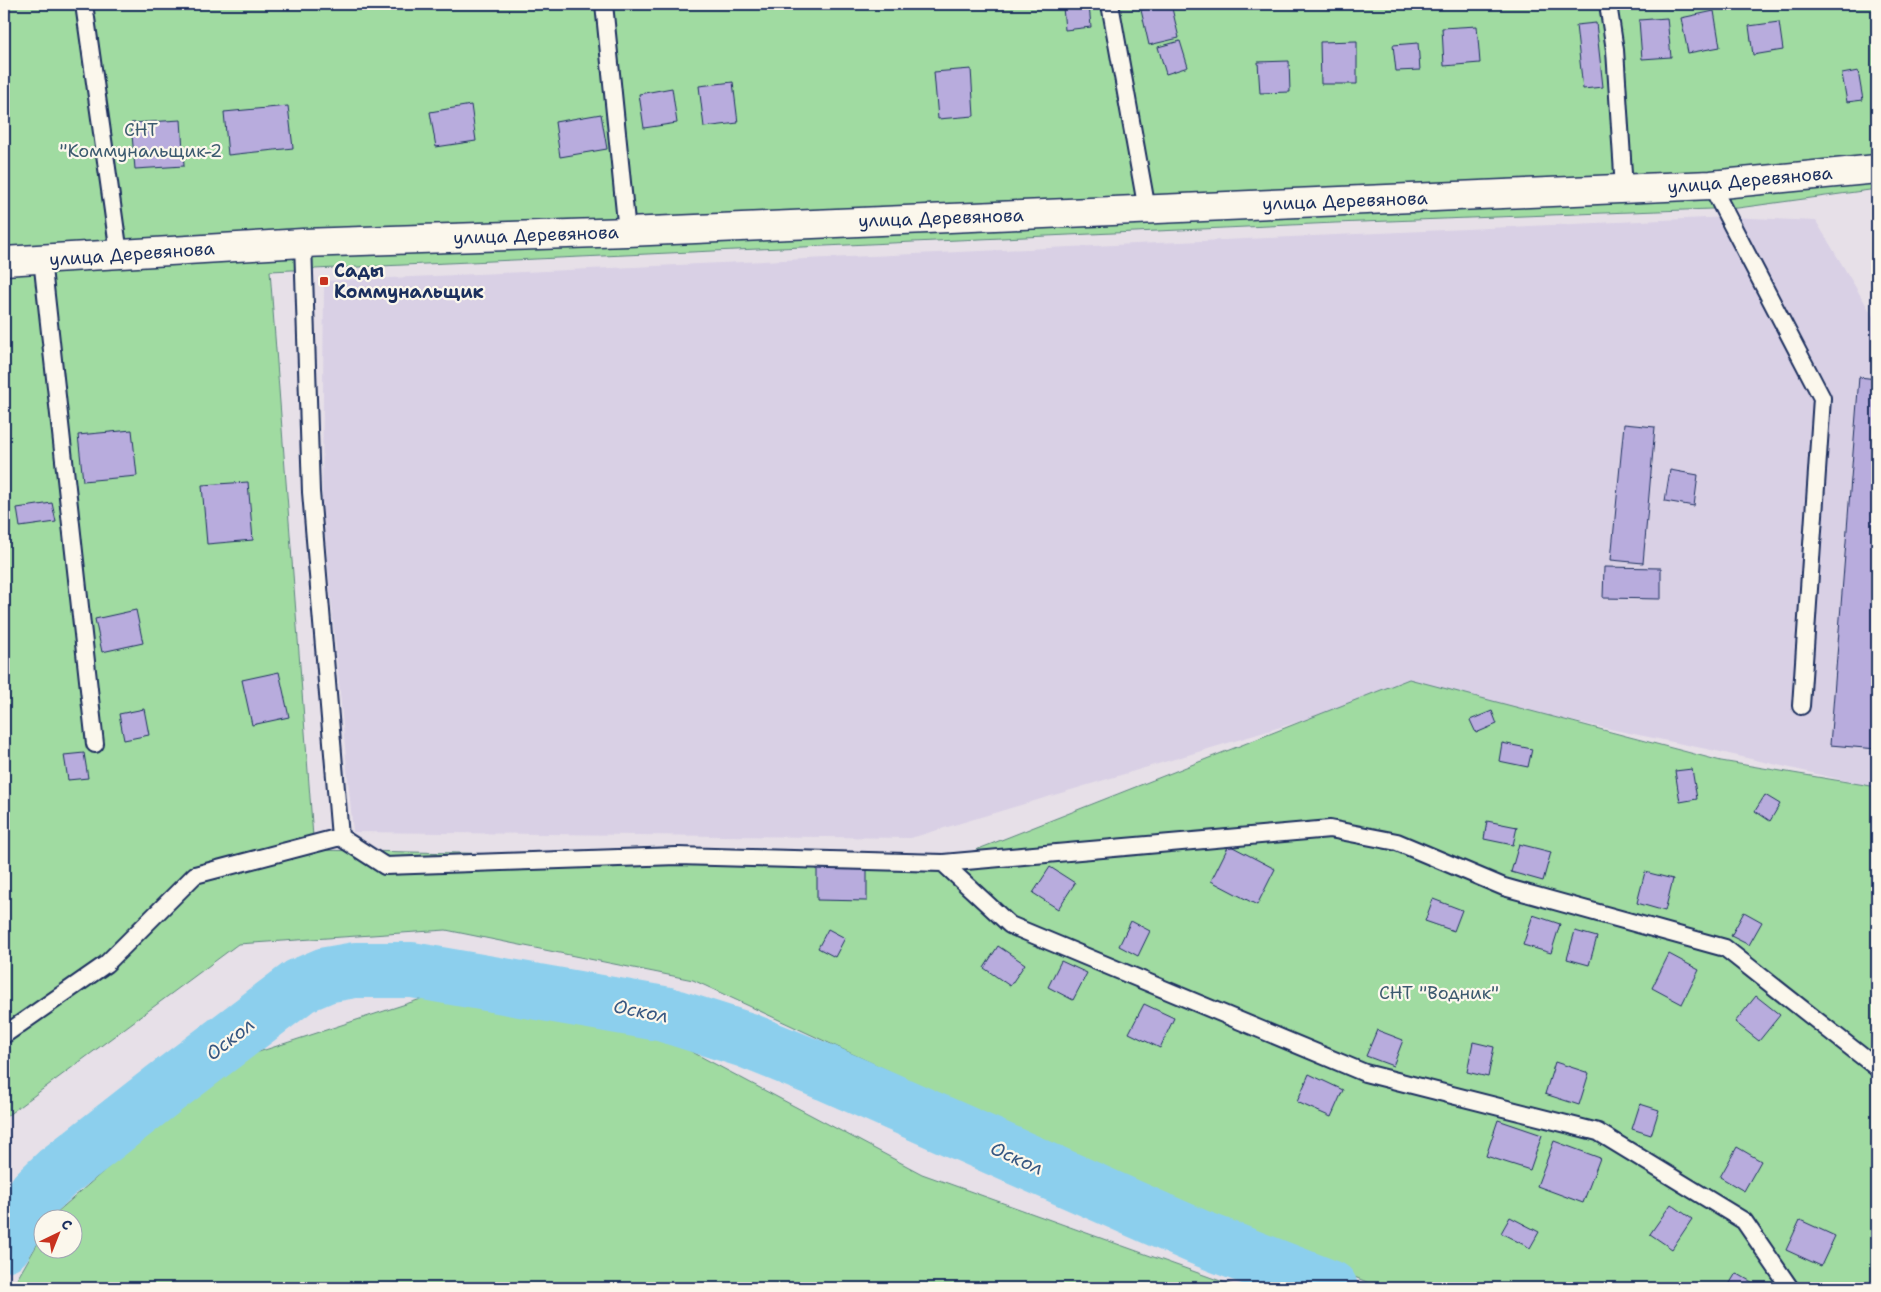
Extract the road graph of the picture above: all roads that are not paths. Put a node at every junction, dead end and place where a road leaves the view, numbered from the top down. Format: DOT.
graph roads {
  1 [pos="84,4"];
  2 [pos="604,4"];
  3 [pos="1110,4"];
  4 [pos="1608,4"];
  5 [pos="1877,169"];
  6 [pos="1711,185"];
  7 [pos="1624,189"];
  8 [pos="1147,210"];
  9 [pos="627,232"];
  10 [pos="303,243"];
  11 [pos="119,254"];
  12 [pos="42,259"];
  13 [pos="4,261"];
  14 [pos="1801,706"];
  15 [pos="95,744"];
  16 [pos="340,837"];
  17 [pos="943,863"];
  18 [pos="4,1035"];
  19 [pos="1877,1068"];
  20 [pos="1790,1288"];
  1 -- 11 [label="lane"];
  2 -- 9 [label="lane"];
  3 -- 8 [label="lane"];
  4 -- 7 [label="lane"];
  5 -- 6 [label="street, улица Деревянова"];
  6 -- 7 [label="street, улица Деревянова"];
  6 -- 14 [label="lane"];
  7 -- 8 [label="street, улица Деревянова"];
  8 -- 9 [label="street, улица Деревянова"];
  9 -- 10 [label="street, улица Деревянова"];
  10 -- 11 [label="street, улица Деревянова"];
  10 -- 16 [label="lane"];
  11 -- 12 [label="street, улица Деревянова"];
  12 -- 13 [label="street, улица Деревянова"];
  12 -- 15 [label="lane"];
  16 -- 17 [label="lane"];
  16 -- 18 [label="lane"];
  17 -- 19 [label="lane"];
  17 -- 20 [label="lane"];
}
